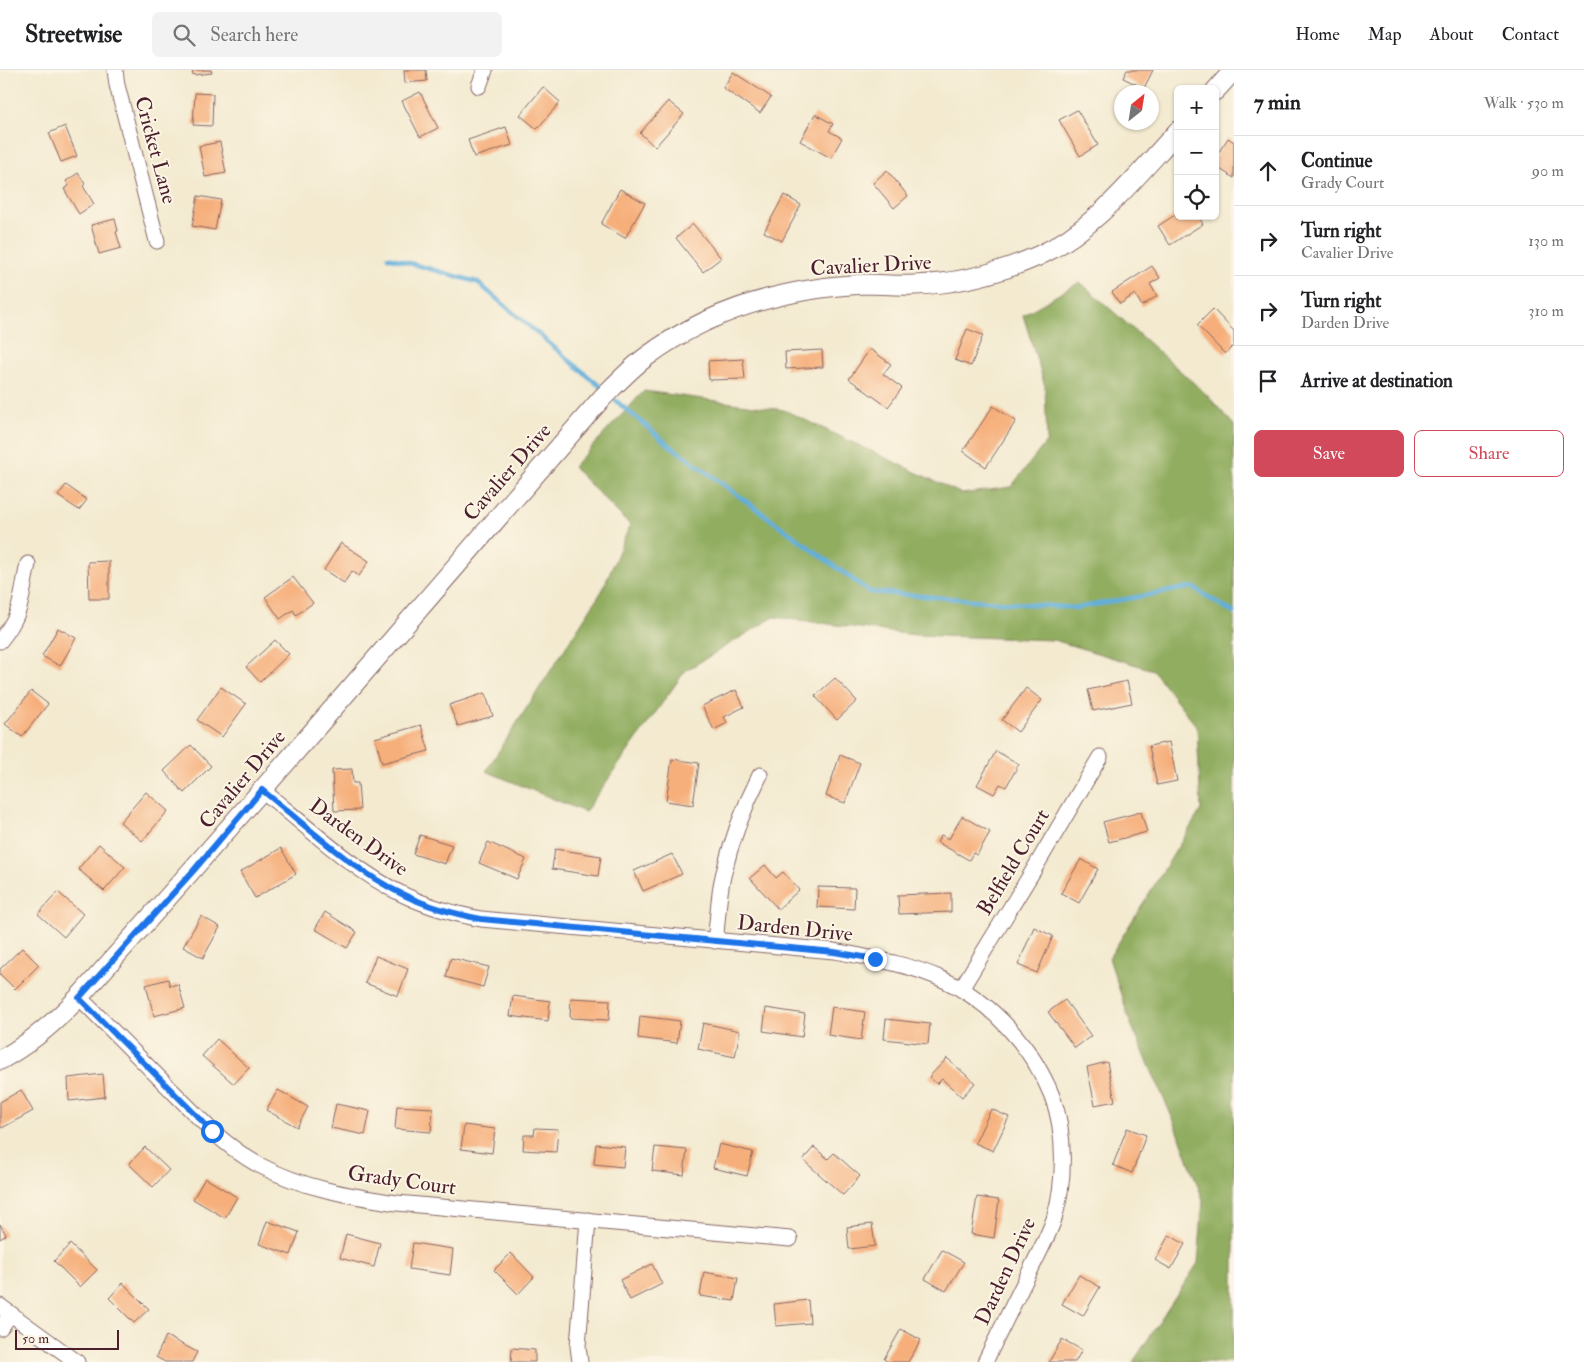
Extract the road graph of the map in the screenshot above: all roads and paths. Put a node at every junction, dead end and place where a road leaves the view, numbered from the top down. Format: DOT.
graph roads {
  1 [pos="115,70"];
  2 [pos="485,70"];
  3 [pos="1234,70"];
  4 [pos="479,86"];
  5 [pos="1219,87"];
  6 [pos="1174,135"];
  7 [pos="157,241"];
  8 [pos="28,564"];
  9 [pos="0,641"];
  10 [pos="1100,757"];
  11 [pos="760,775"];
  12 [pos="262,790"];
  13 [pos="715,941"];
  14 [pos="961,989"];
  15 [pos="79,998"];
  16 [pos="0,1060"];
  17 [pos="588,1220"];
  18 [pos="790,1239"];
  19 [pos="6,1310"];
  20 [pos="0,1328"];
  21 [pos="76,1362"];
  22 [pos="580,1362"];
  23 [pos="985,1362"];
  1 -- 7 [label="street, Cricket Lane"];
  2 -- 4 [label="street"];
  3 -- 5 [label="street"];
  6 -- 12 [label="street, Cavalier Drive"];
  8 -- 9 [label="street"];
  10 -- 14 [label="street, Belfield Court"];
  11 -- 13 [label="street"];
  12 -- 13 [label="street, Darden Drive"];
  12 -- 15 [label="street, Cavalier Drive"];
  13 -- 14 [label="street, Darden Drive"];
  14 -- 23 [label="street, Darden Drive"];
  15 -- 16 [label="street, Cavalier Drive"];
  15 -- 17 [label="street, Grady Court"];
  17 -- 18 [label="street, Grady Court"];
  17 -- 22 [label="street"];
  19 -- 20 [label="street"];
  19 -- 21 [label="street"];
}
